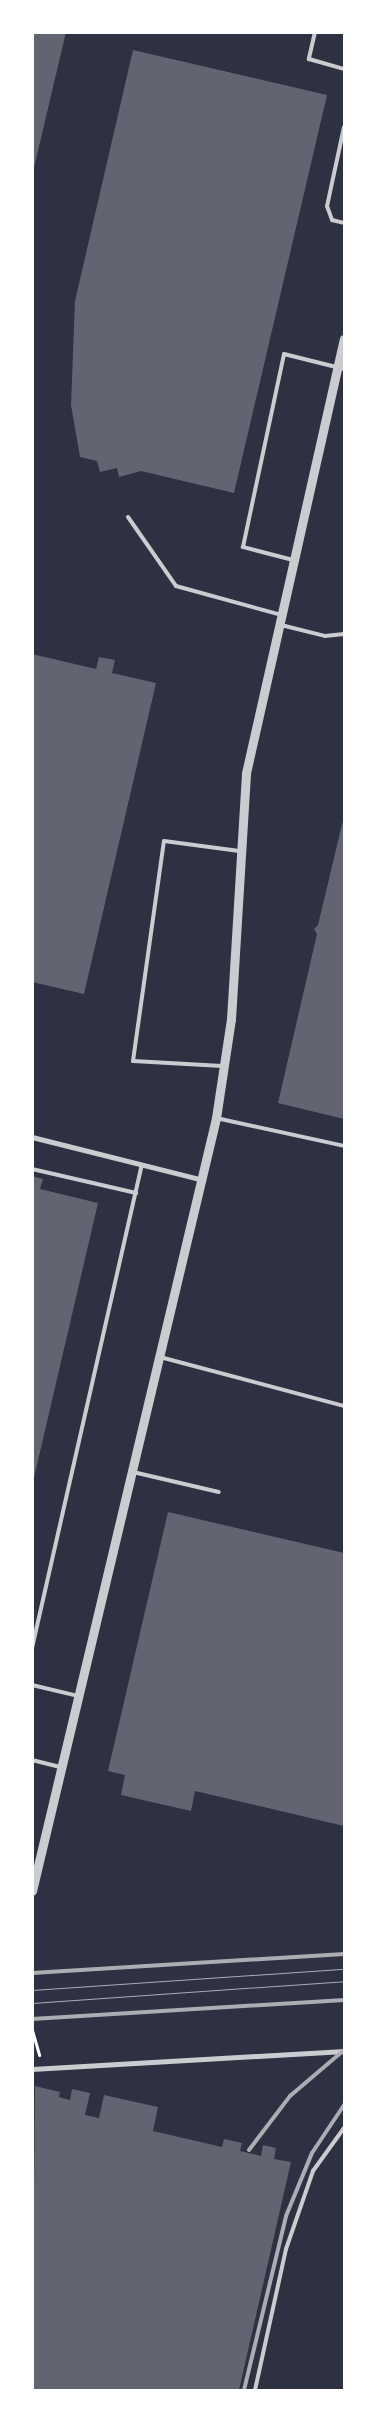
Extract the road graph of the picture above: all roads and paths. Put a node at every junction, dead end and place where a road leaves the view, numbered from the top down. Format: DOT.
graph roads {
  1 [pos="315,32"];
  2 [pos="344,69"];
  3 [pos="344,127"];
  4 [pos="344,223"];
  5 [pos="344,339"];
  6 [pos="341,368"];
  7 [pos="128,518"];
  8 [pos="293,560"];
  9 [pos="280,619"];
  10 [pos="344,634"];
  11 [pos="239,851"];
  12 [pos="225,1066"];
  13 [pos="216,1118"];
  14 [pos="32,1137"];
  15 [pos="344,1146"];
  16 [pos="142,1165"];
  17 [pos="32,1169"];
  18 [pos="199,1180"];
  19 [pos="136,1194"];
  20 [pos="157,1357"];
  21 [pos="344,1406"];
  22 [pos="131,1471"];
  23 [pos="219,1492"];
  24 [pos="32,1648"];
  25 [pos="32,1685"];
  26 [pos="78,1696"];
  27 [pos="32,1760"];
  28 [pos="61,1767"];
  29 [pos="32,1891"];
  30 [pos="32,2030"];
  31 [pos="344,2051"];
  32 [pos="39,2055"];
  33 [pos="32,2069"];
  34 [pos="344,2128"];
  35 [pos="255,2390"];
  1 -- 2 [label="lane"];
  3 -- 4 [label="lane"];
  5 -- 6 [label="street"];
  6 -- 8 [label="street"];
  6 -- 8 [label="lane"];
  7 -- 9 [label="lane"];
  8 -- 9 [label="street"];
  9 -- 10 [label="lane"];
  9 -- 11 [label="street"];
  11 -- 12 [label="street"];
  11 -- 12 [label="lane"];
  12 -- 13 [label="street"];
  13 -- 15 [label="lane"];
  13 -- 18 [label="street"];
  14 -- 16 [label="street"];
  16 -- 18 [label="street"];
  16 -- 19 [label="lane"];
  17 -- 19 [label="lane"];
  18 -- 20 [label="street"];
  19 -- 24 [label="lane"];
  20 -- 21 [label="lane"];
  20 -- 22 [label="street"];
  22 -- 23 [label="lane"];
  22 -- 26 [label="street"];
  25 -- 26 [label="lane"];
  26 -- 28 [label="street"];
  27 -- 28 [label="lane"];
  28 -- 29 [label="street"];
  30 -- 32 [label="path"];
  31 -- 33 [label="street"];
  34 -- 35 [label="lane"];
}
